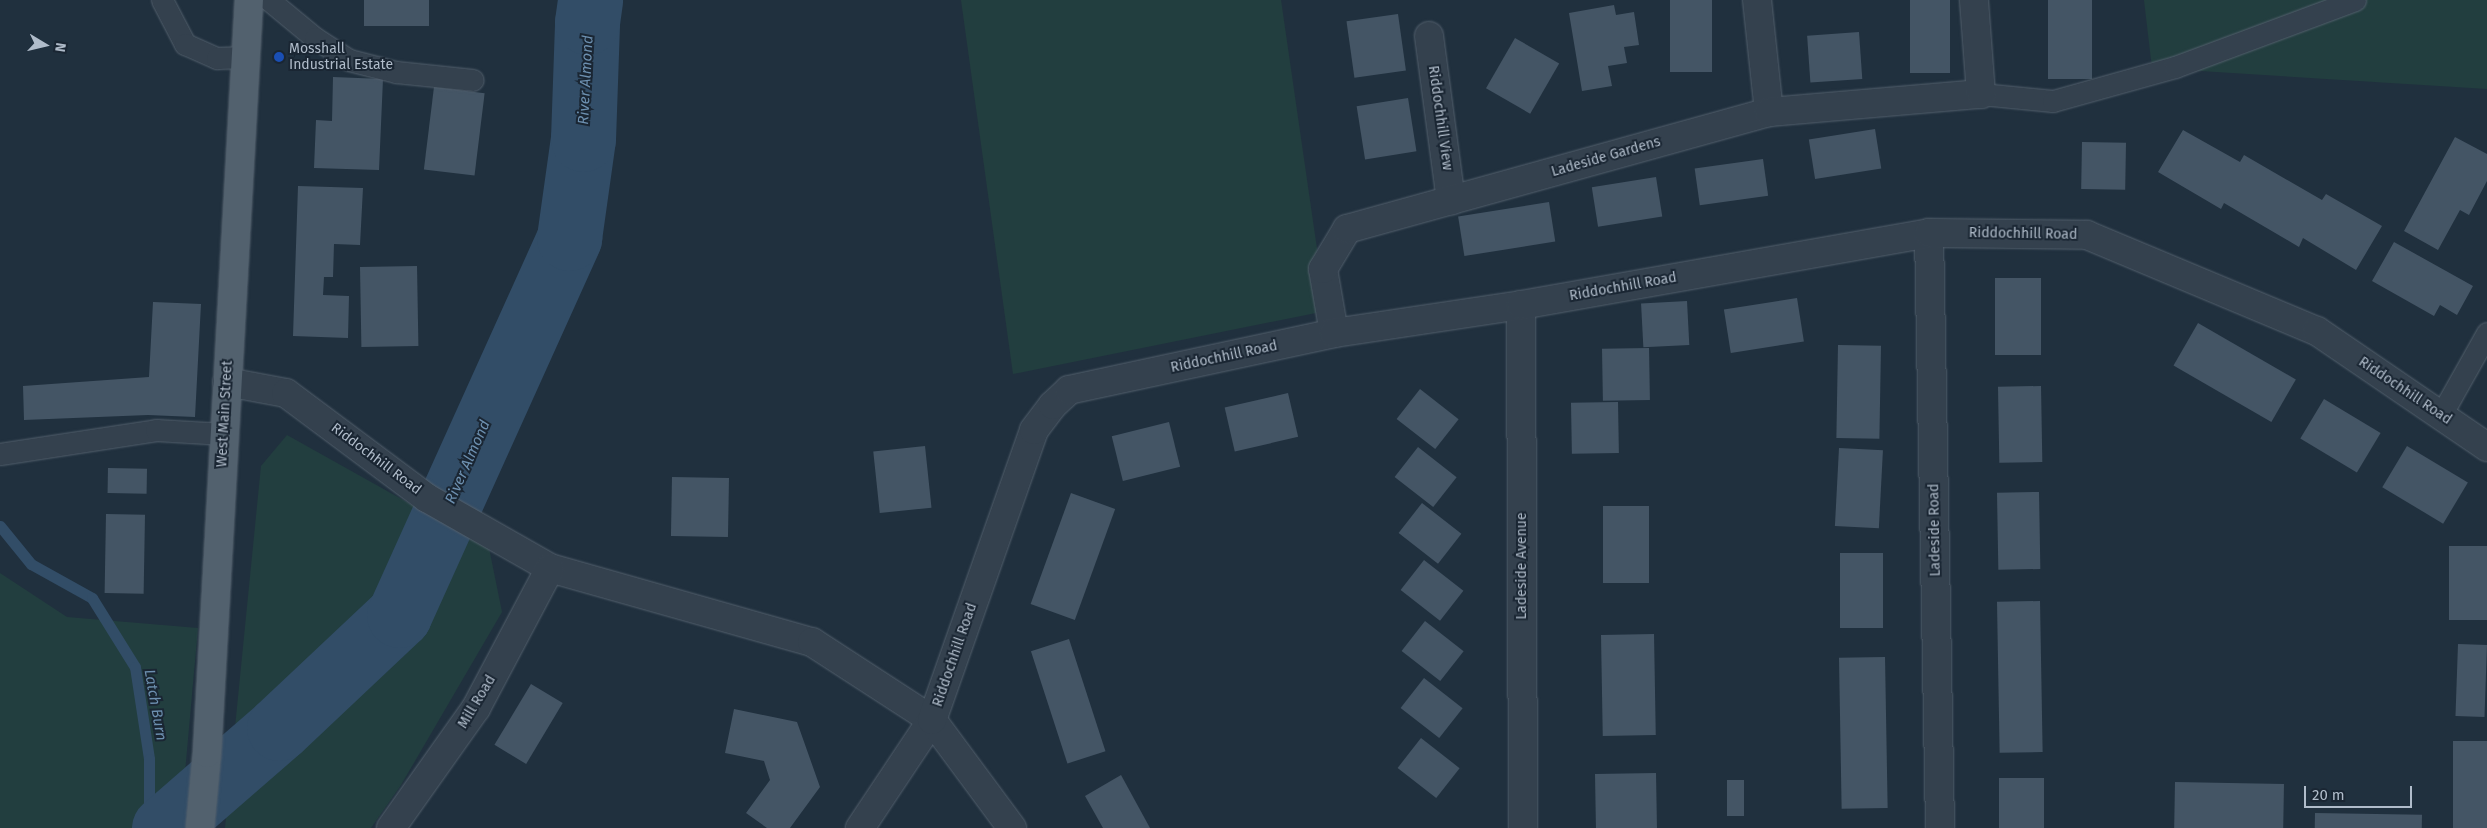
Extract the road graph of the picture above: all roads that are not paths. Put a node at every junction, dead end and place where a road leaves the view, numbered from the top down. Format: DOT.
graph roads {
  1 [pos="162,0"];
  2 [pos="249,0"];
  3 [pos="269,0"];
  4 [pos="1757,0"];
  5 [pos="1974,0"];
  6 [pos="2355,0"];
  7 [pos="1429,36"];
  8 [pos="246,57"];
  9 [pos="473,80"];
  10 [pos="1981,94"];
  11 [pos="1769,112"];
  12 [pos="1451,201"];
  13 [pos="1929,233"];
  14 [pos="1521,305"];
  15 [pos="1334,333"];
  16 [pos="2487,333"];
  17 [pos="227,382"];
  18 [pos="2441,415"];
  19 [pos="224,434"];
  20 [pos="2487,447"];
  21 [pos="0,454"];
  22 [pos="550,568"];
  23 [pos="932,720"];
  24 [pos="200,828"];
  25 [pos="391,828"];
  26 [pos="860,828"];
  27 [pos="1012,828"];
  28 [pos="1523,828"];
  29 [pos="1940,828"];
  1 -- 8 [label="lane"];
  2 -- 8 [label="main road, West Main Street"];
  3 -- 9 [label="lane"];
  4 -- 11 [label="street"];
  5 -- 10 [label="street"];
  6 -- 10 [label="lane"];
  7 -- 12 [label="street, Riddochhill View"];
  8 -- 17 [label="main road, West Main Street"];
  10 -- 11 [label="street, Ladeside Gardens"];
  11 -- 12 [label="street, Ladeside Gardens"];
  12 -- 15 [label="street, Ladeside Gardens"];
  13 -- 14 [label="street, Riddochhill Road"];
  13 -- 18 [label="street, Riddochhill Road"];
  13 -- 29 [label="street, Ladeside Road"];
  14 -- 15 [label="street, Riddochhill Road"];
  14 -- 28 [label="street, Ladeside Avenue"];
  15 -- 23 [label="street, Riddochhill Road"];
  16 -- 18 [label="lane"];
  17 -- 19 [label="main road, West Main Street"];
  17 -- 22 [label="street, Riddochhill Road"];
  18 -- 20 [label="street, Riddochhill Road"];
  19 -- 21 [label="lane"];
  19 -- 24 [label="main road, West Main Street"];
  22 -- 23 [label="street, Riddochhill Road"];
  22 -- 25 [label="street, Mill Road"];
  23 -- 26 [label="street"];
  23 -- 27 [label="street, Riddochhill Road"];
}
